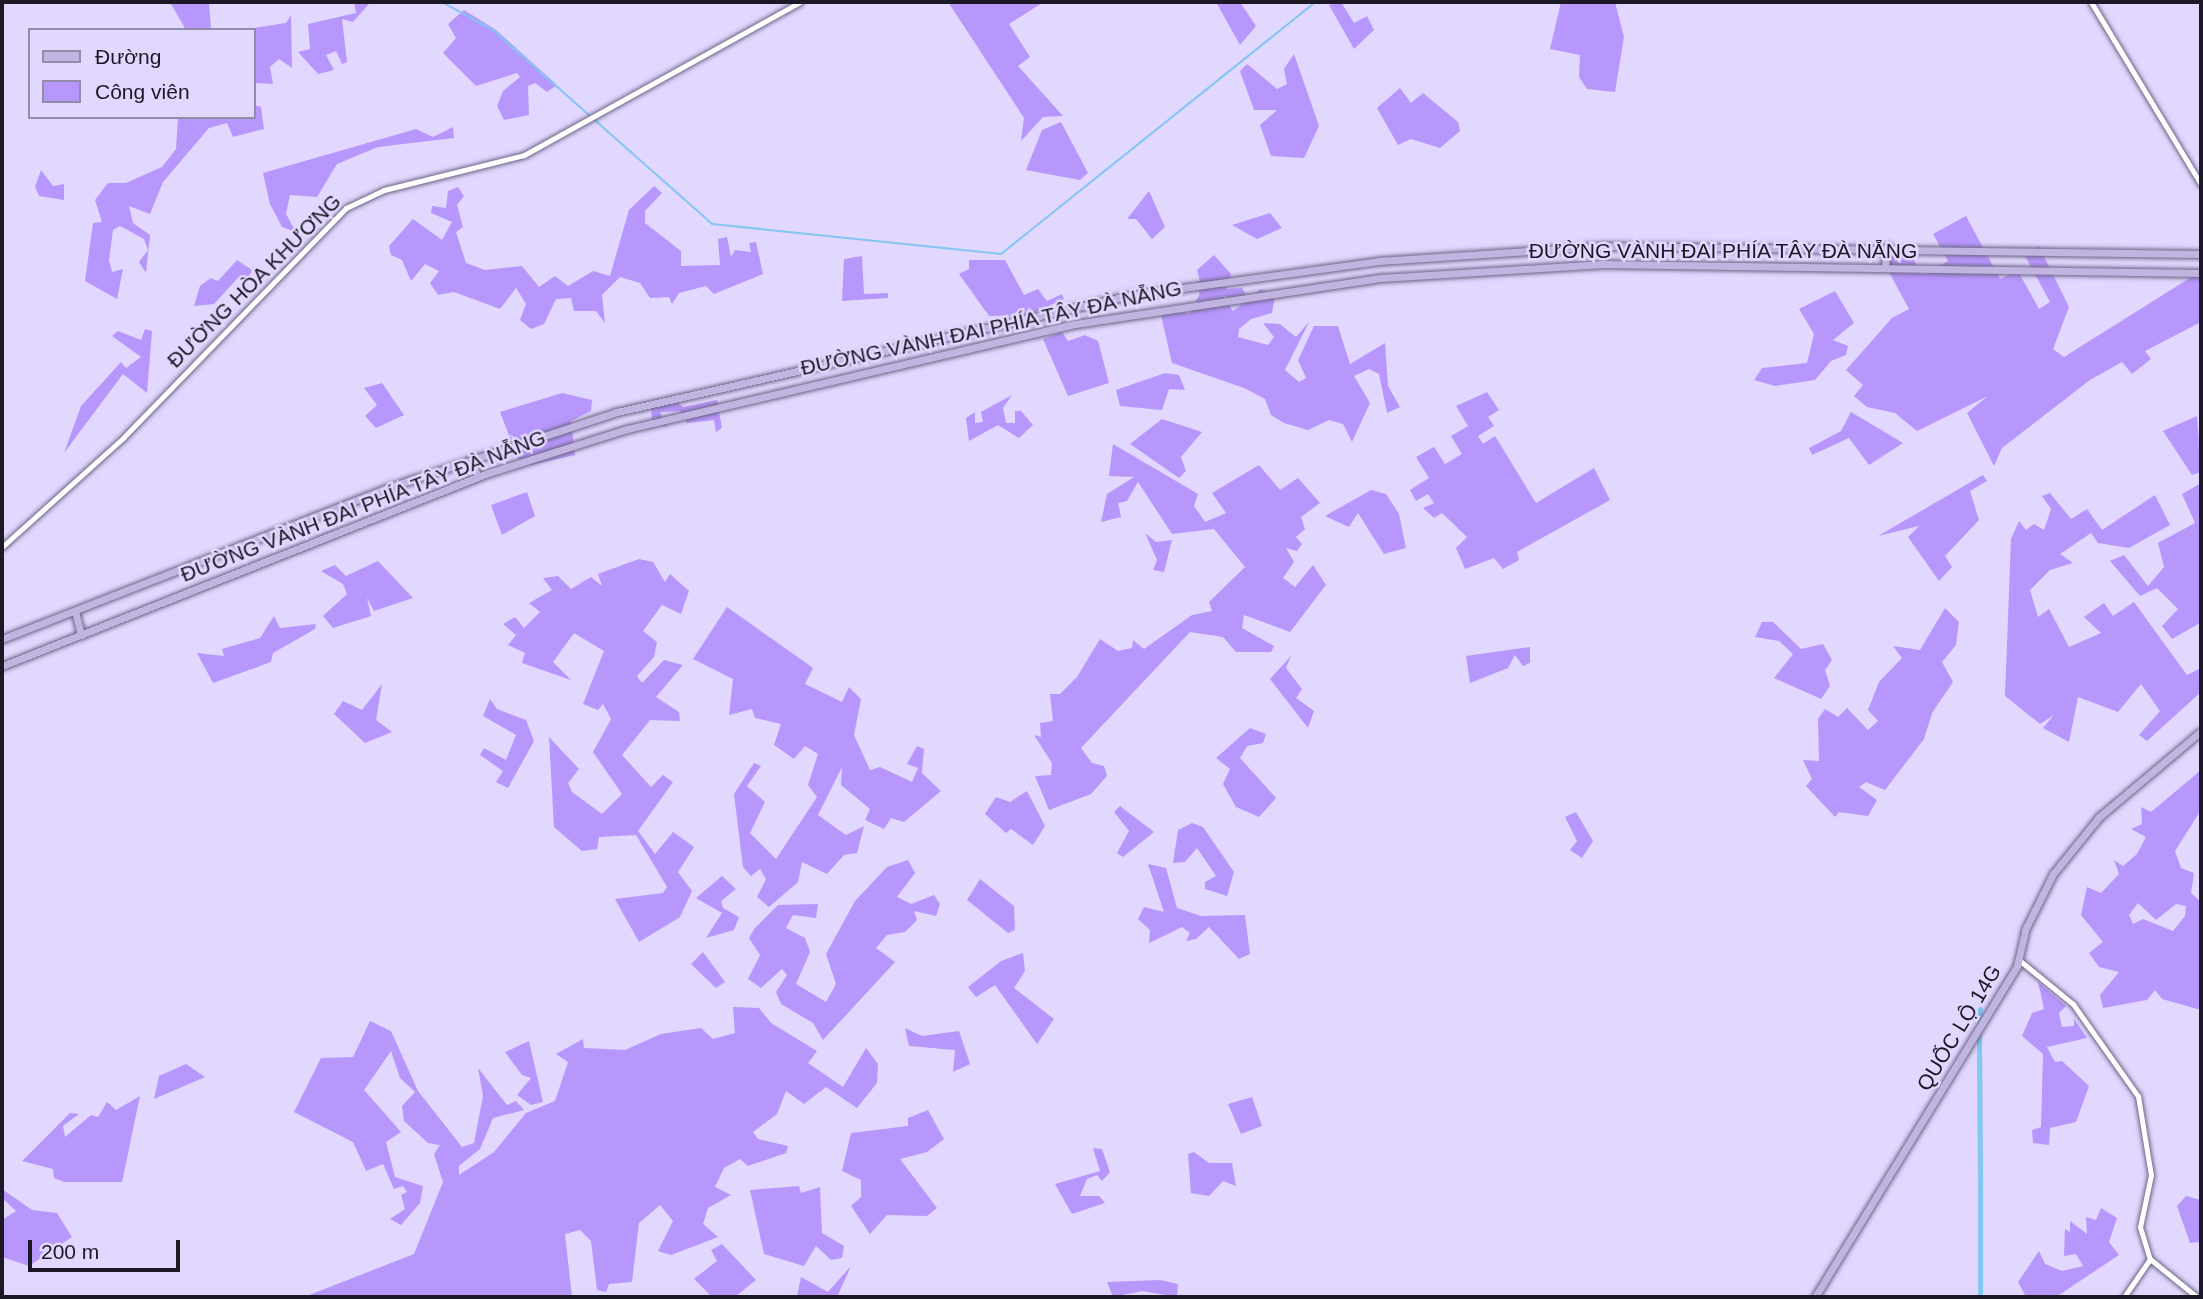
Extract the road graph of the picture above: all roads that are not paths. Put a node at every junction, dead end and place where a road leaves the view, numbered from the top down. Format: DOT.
graph roads {
  1 [pos="800,2"];
  2 [pos="2091,2"];
  3 [pos="2201,184"];
  4 [pos="1886,246"];
  5 [pos="2201,254"];
  6 [pos="1885,266"];
  7 [pos="2201,273"];
  8 [pos="1098,302"];
  9 [pos="1102,319"];
  10 [pos="472,458"];
  11 [pos="477,477"];
  12 [pos="2,547"];
  13 [pos="75,611"];
  14 [pos="81,635"];
  15 [pos="2,639"];
  16 [pos="2,666"];
  17 [pos="2201,731"];
  18 [pos="2019,960"];
  19 [pos="2150,1259"];
  20 [pos="1815,1297"];
  21 [pos="2124,1297"];
  22 [pos="2197,1297"];
  1 -- 12 [label="street, ĐƯỜNG HÒA KHƯƠNG"];
  2 -- 3 [label="street"];
  4 -- 5 [label="main road, ĐƯỜNG VÀNH ĐAI PHÍA TÂY ĐÀ NẴNG"];
  4 -- 6 [label="main road"];
  4 -- 8 [label="main road, ĐƯỜNG VÀNH ĐAI PHÍA TÂY ĐÀ NẴNG"];
  6 -- 7 [label="main road, ĐƯỜNG VÀNH ĐAI PHÍA TÂY ĐÀ NẴNG"];
  6 -- 9 [label="main road, ĐƯỜNG VÀNH ĐAI PHÍA TÂY ĐÀ NẴNG"];
  8 -- 9 [label="main road"];
  8 -- 10 [label="main road, ĐƯỜNG VÀNH ĐAI PHÍA TÂY ĐÀ NẴNG"];
  9 -- 11 [label="main road, ĐƯỜNG VÀNH ĐAI PHÍA TÂY ĐÀ NẴNG"];
  10 -- 11 [label="main road"];
  10 -- 13 [label="main road, ĐƯỜNG VÀNH ĐAI PHÍA TÂY ĐÀ NẴNG"];
  11 -- 14 [label="main road, ĐƯỜNG VÀNH ĐAI PHÍA TÂY ĐÀ NẴNG"];
  13 -- 14 [label="main road"];
  13 -- 15 [label="main road, ĐƯỜNG VÀNH ĐAI PHÍA TÂY ĐÀ NẴNG"];
  14 -- 16 [label="main road, ĐƯỜNG VÀNH ĐAI PHÍA TÂY ĐÀ NẴNG"];
  17 -- 18 [label="main road, QUỐC LỘ 14G"];
  18 -- 19 [label="street"];
  18 -- 20 [label="main road, QUỐC LỘ 14G"];
  19 -- 21 [label="street"];
  19 -- 22 [label="street"];
}
